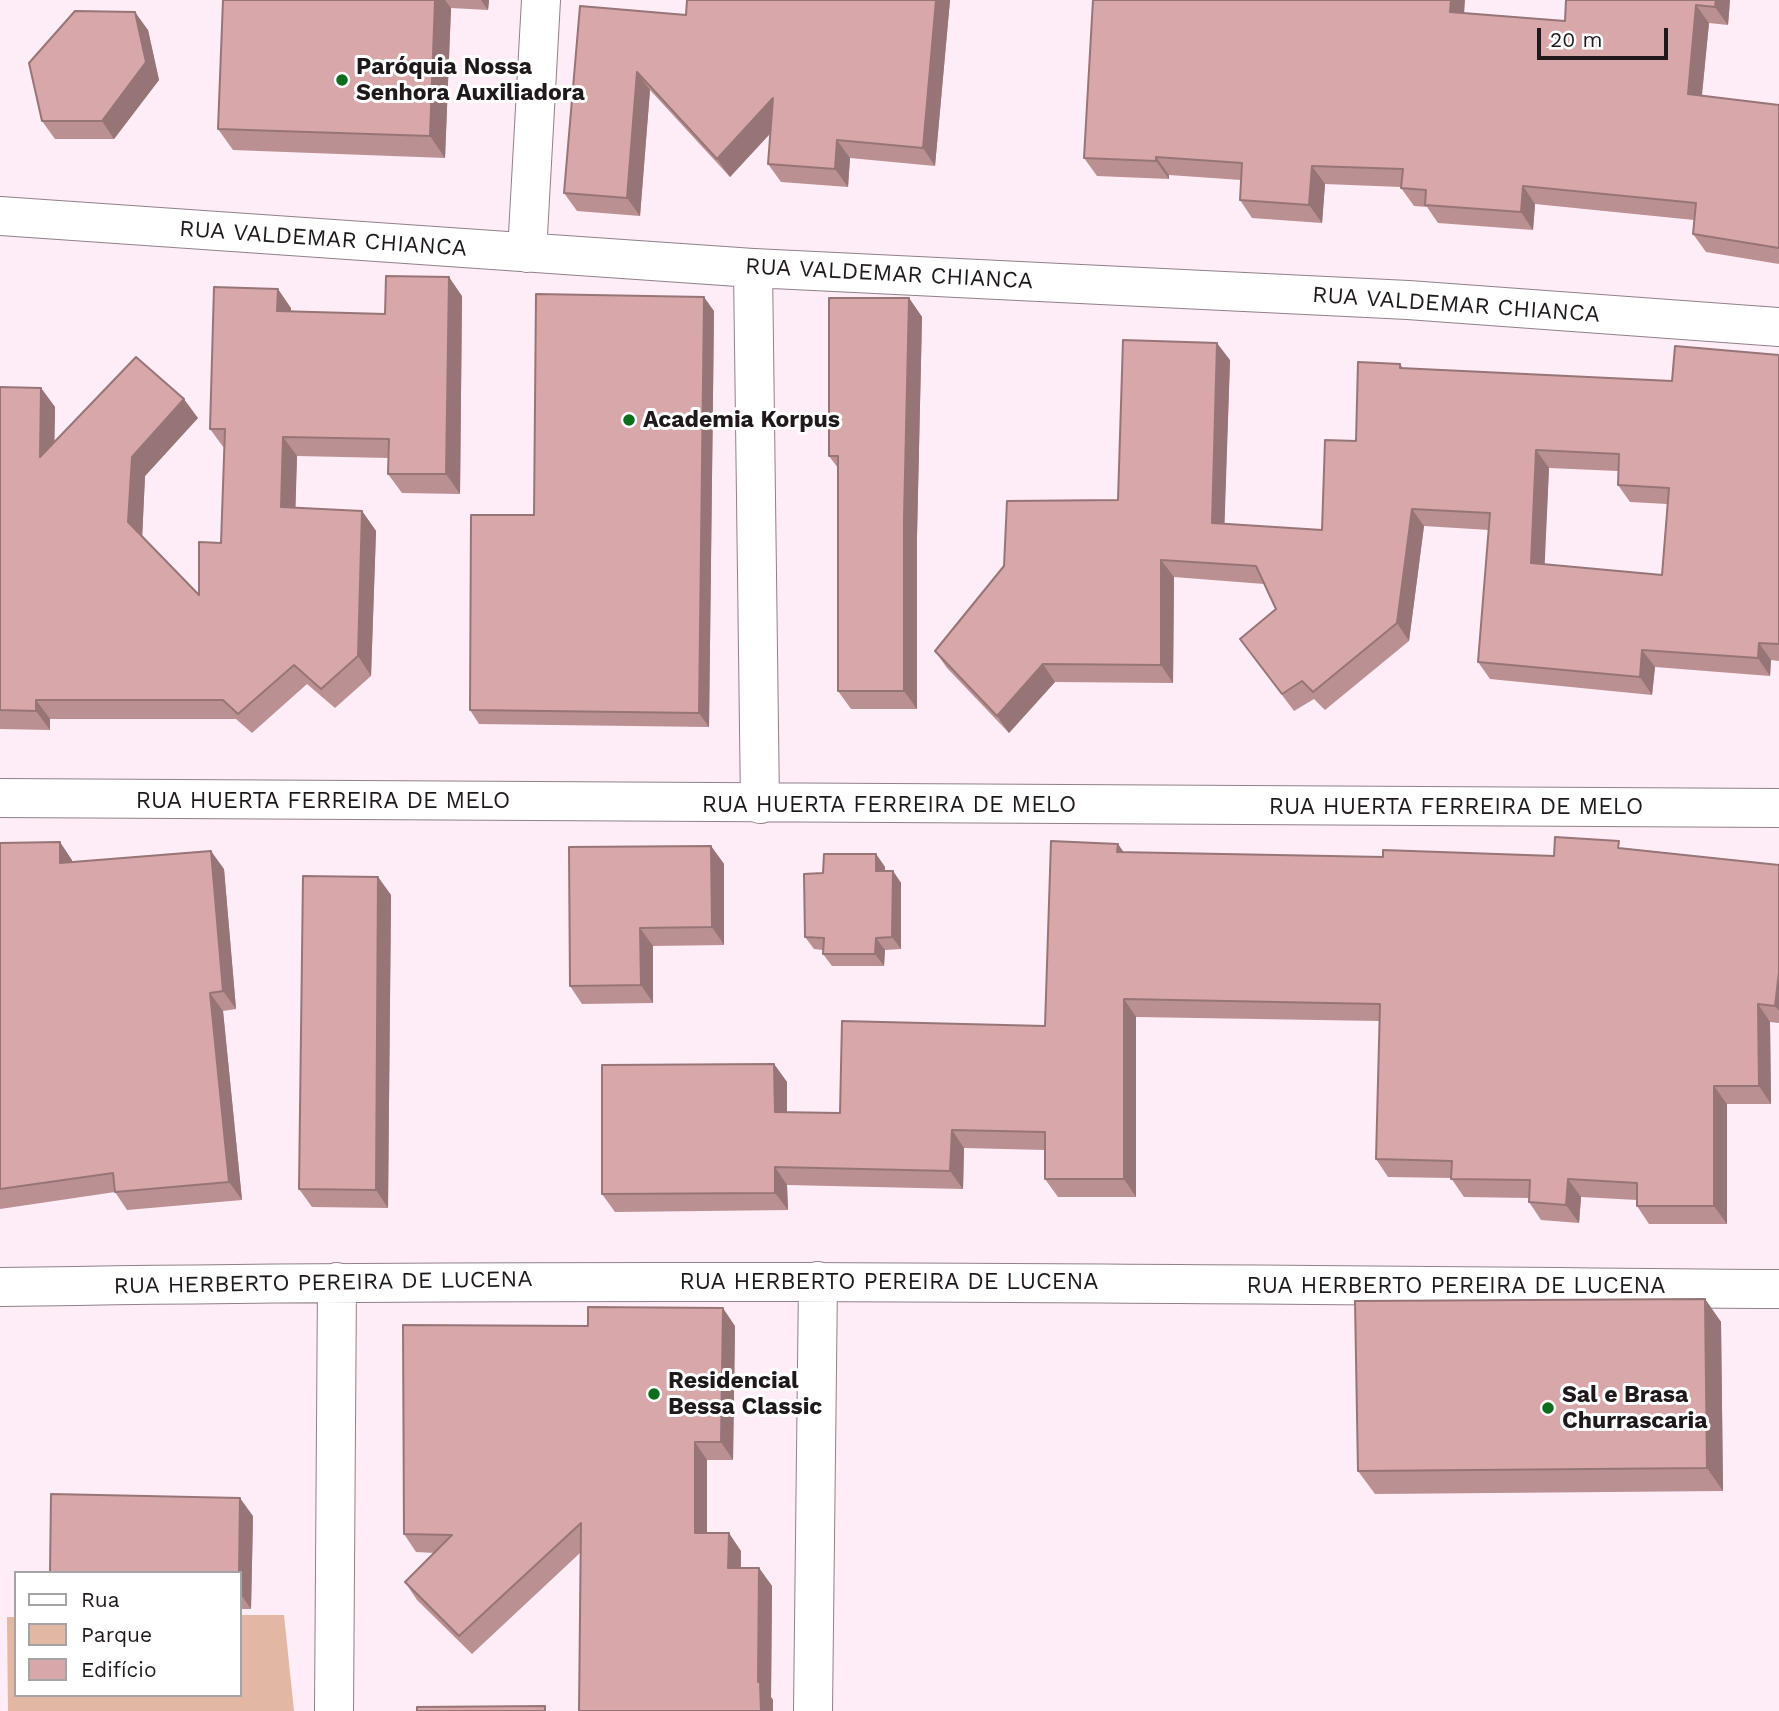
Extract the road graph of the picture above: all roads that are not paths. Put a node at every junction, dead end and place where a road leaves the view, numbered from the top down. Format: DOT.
graph roads {
  1 [pos="541,0"];
  2 [pos="0,216"];
  3 [pos="527,253"];
  4 [pos="754,268"];
  5 [pos="1779,327"];
  6 [pos="0,798"];
  7 [pos="760,804"];
  8 [pos="1779,808"];
  9 [pos="818,1281"];
  10 [pos="337,1282"];
  11 [pos="0,1287"];
  12 [pos="1779,1289"];
  13 [pos="334,1711"];
  14 [pos="813,1711"];
  1 -- 3 [label="street"];
  2 -- 3 [label="street, RUA VALDEMAR CHIANCA"];
  3 -- 4 [label="street, RUA VALDEMAR CHIANCA"];
  4 -- 5 [label="street, RUA VALDEMAR CHIANCA"];
  4 -- 7 [label="street"];
  6 -- 7 [label="street, RUA HUERTA FERREIRA DE MELO"];
  7 -- 8 [label="street, RUA HUERTA FERREIRA DE MELO"];
  9 -- 10 [label="street, RUA HERBERTO PEREIRA DE LUCENA"];
  9 -- 12 [label="street, RUA HERBERTO PEREIRA DE LUCENA"];
  9 -- 14 [label="street"];
  10 -- 11 [label="street, RUA HERBERTO PEREIRA DE LUCENA"];
  10 -- 13 [label="street"];
}
